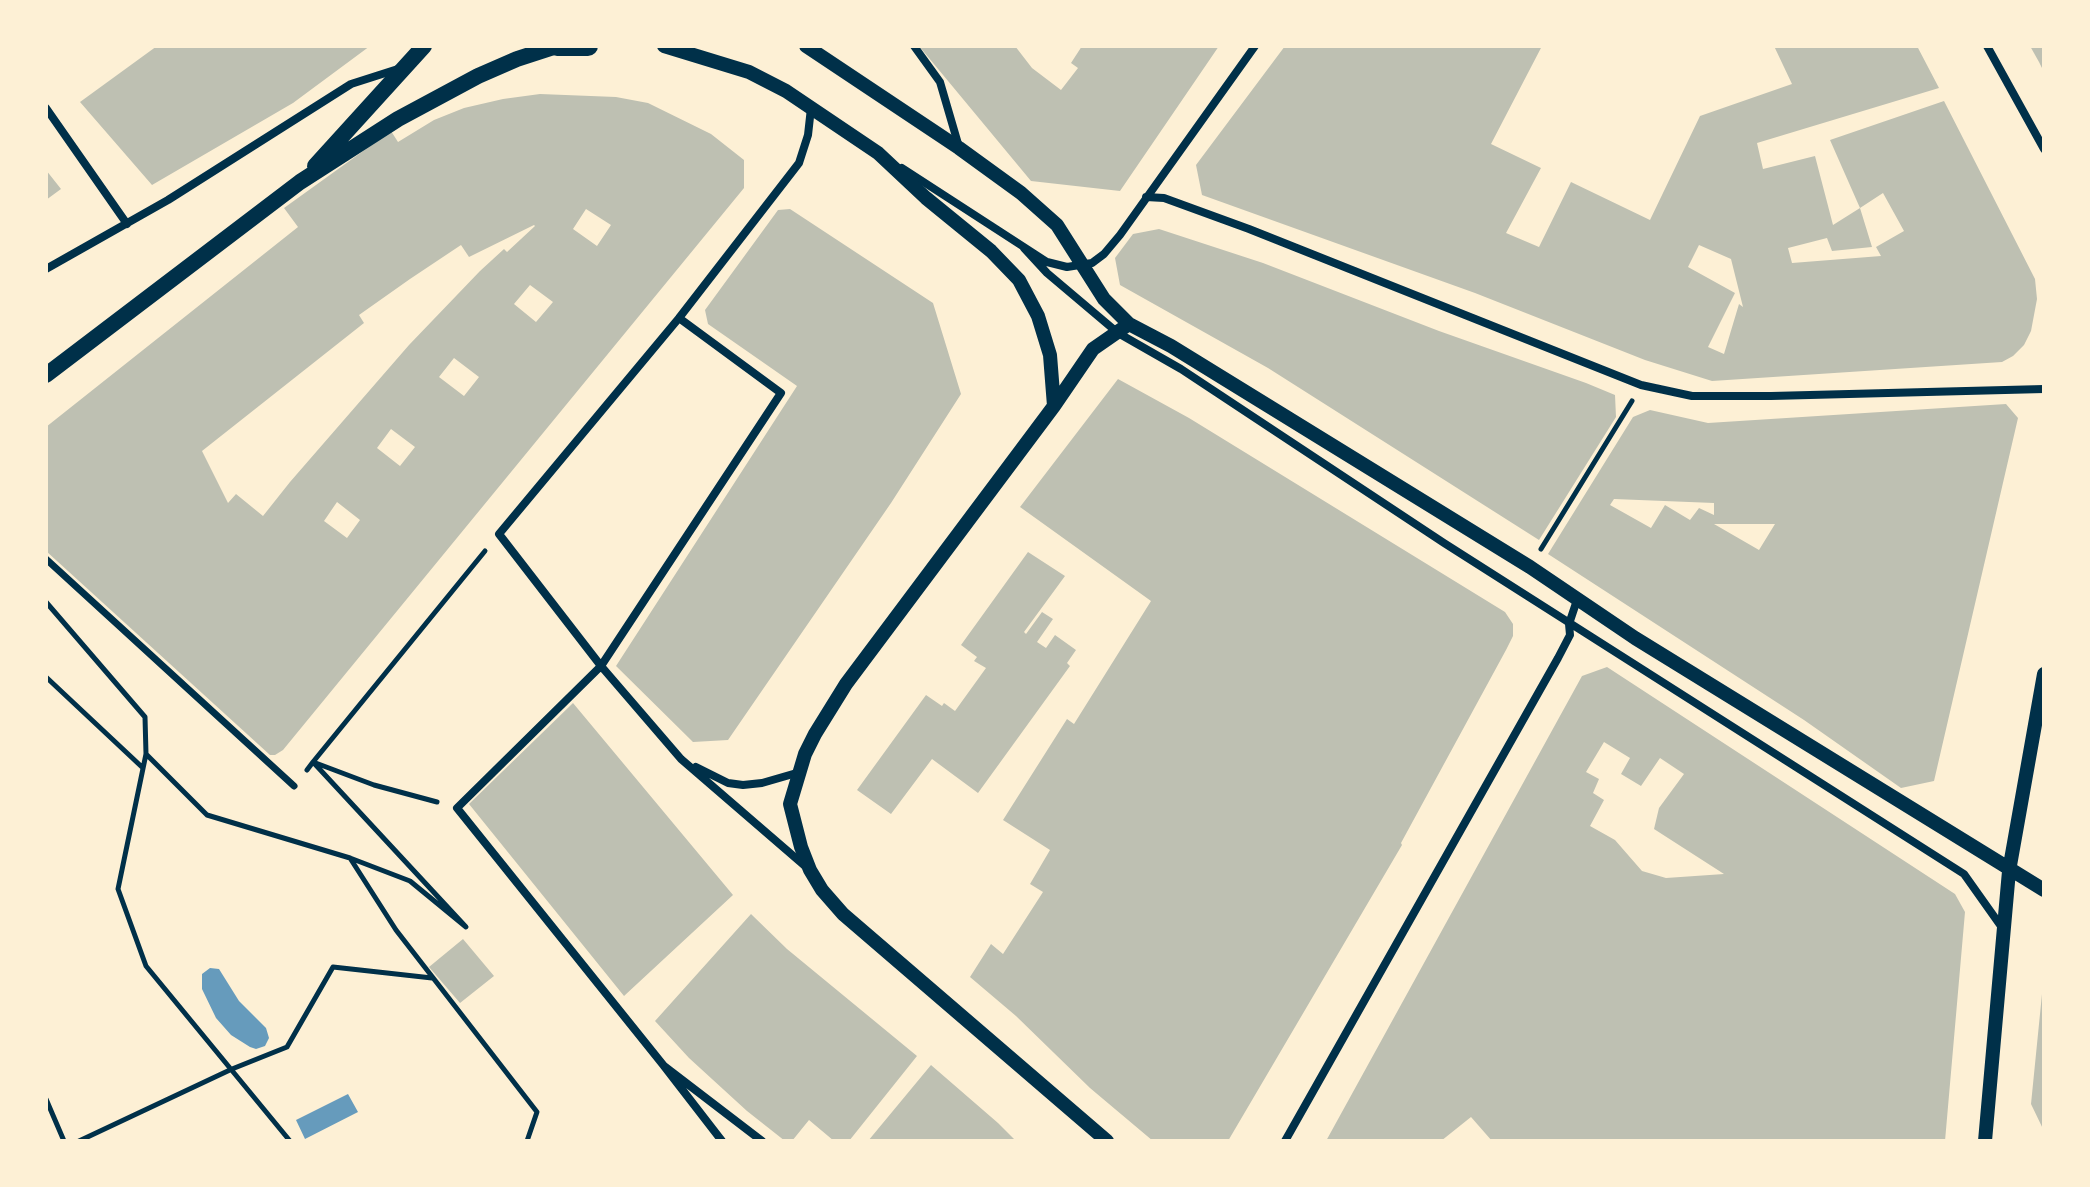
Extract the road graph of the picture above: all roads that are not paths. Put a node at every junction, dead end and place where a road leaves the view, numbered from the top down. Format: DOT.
graph roads {
  1 [pos="424,46"];
  2 [pos="557,46"];
  3 [pos="588,46"];
  4 [pos="664,46"];
  5 [pos="806,46"];
  6 [pos="914,46"];
  7 [pos="1255,46"];
  8 [pos="1987,46"];
  9 [pos="405,67"];
  10 [pos="46,108"];
  11 [pos="811,108"];
  12 [pos="959,148"];
  13 [pos="2044,149"];
  14 [pos="878,153"];
  15 [pos="300,182"];
  16 [pos="1146,197"];
  17 [pos="127,224"];
  18 [pos="1024,248"];
  19 [pos="1083,266"];
  20 [pos="46,269"];
  21 [pos="679,318"];
  22 [pos="1124,328"];
  23 [pos="46,375"];
  24 [pos="2044,389"];
  25 [pos="1054,406"];
  26 [pos="46,559"];
  27 [pos="1577,600"];
  28 [pos="1569,624"];
  29 [pos="601,666"];
  30 [pos="2044,674"];
  31 [pos="681,759"];
  32 [pos="802,771"];
  33 [pos="294,786"];
  34 [pos="810,870"];
  35 [pos="2009,871"];
  36 [pos="2044,890"];
  37 [pos="2003,929"];
  38 [pos="664,1066"];
  39 [pos="1988,1136"];
  40 [pos="722,1141"];
  41 [pos="762,1141"];
  42 [pos="1107,1141"];
  43 [pos="1285,1141"];
  1 -- 9 [label="main road"];
  2 -- 3 [label="main road"];
  2 -- 15 [label="main road"];
  4 -- 11 [label="street"];
  5 -- 12 [label="street"];
  6 -- 12 [label="street"];
  7 -- 16 [label="street"];
  8 -- 13 [label="street"];
  9 -- 15 [label="main road"];
  9 -- 17 [label="street"];
  10 -- 17 [label="street"];
  11 -- 14 [label="street"];
  11 -- 21 [label="street"];
  12 -- 19 [label="street"];
  14 -- 18 [label="street"];
  14 -- 25 [label="street"];
  15 -- 23 [label="main road"];
  16 -- 19 [label="street"];
  16 -- 24 [label="street"];
  17 -- 20 [label="street"];
  18 -- 19 [label="street"];
  18 -- 22 [label="street"];
  19 -- 22 [label="street"];
  21 -- 29 [label="street"];
  21 -- 29 [label="street"];
  22 -- 25 [label="street"];
  22 -- 27 [label="street"];
  22 -- 28 [label="street"];
  25 -- 32 [label="street"];
  26 -- 33 [label="street"];
  27 -- 28 [label="street"];
  27 -- 35 [label="street"];
  28 -- 37 [label="street"];
  28 -- 43 [label="street"];
  29 -- 31 [label="street"];
  29 -- 38 [label="street"];
  30 -- 35 [label="street"];
  31 -- 32 [label="street"];
  31 -- 34 [label="street"];
  32 -- 34 [label="street"];
  34 -- 42 [label="street"];
  35 -- 36 [label="street"];
  35 -- 37 [label="street"];
  37 -- 39 [label="street"];
  38 -- 40 [label="street"];
  38 -- 41 [label="street"];
}
